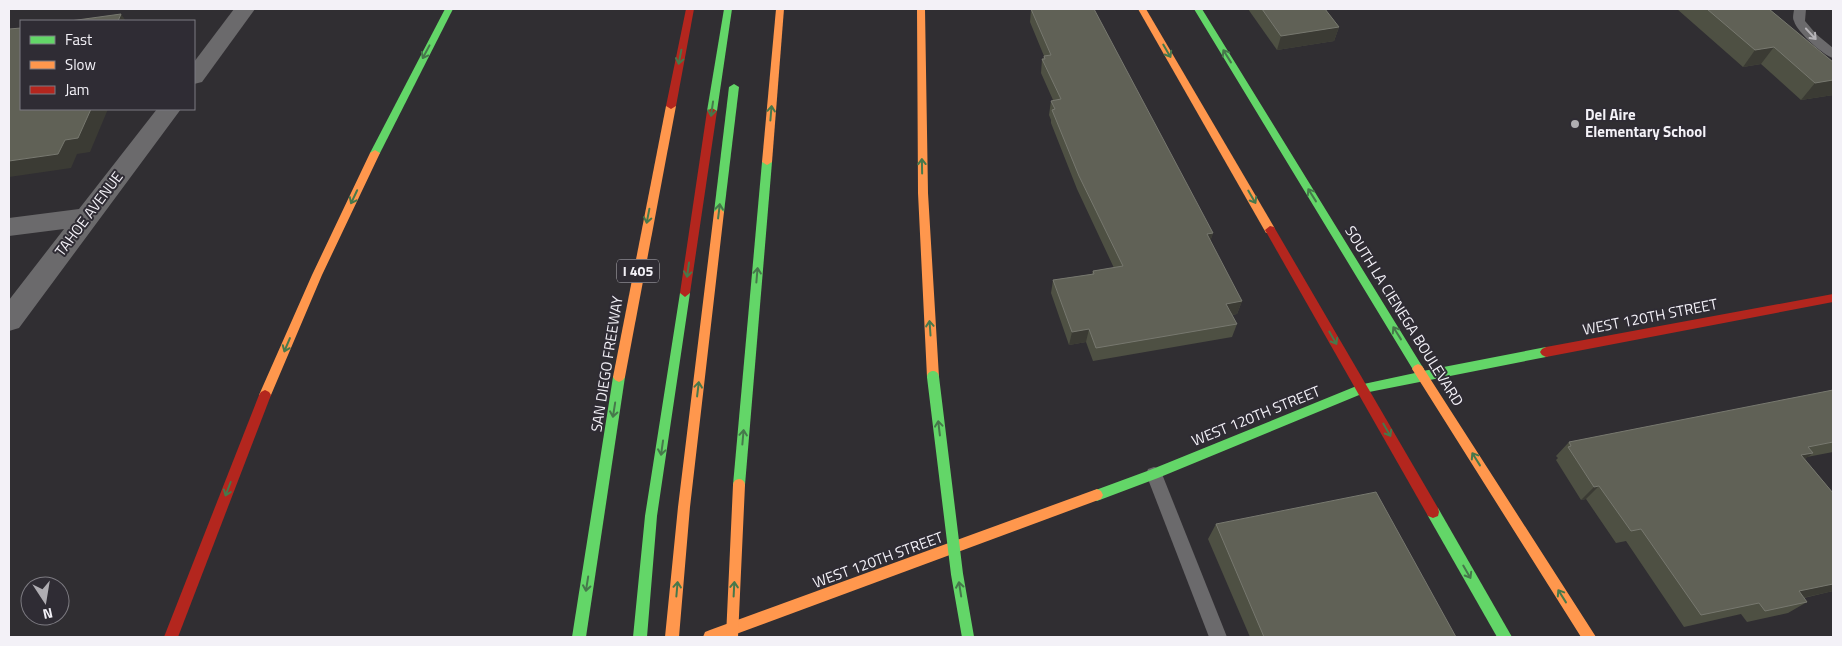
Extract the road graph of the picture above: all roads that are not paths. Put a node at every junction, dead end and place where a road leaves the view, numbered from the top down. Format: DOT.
graph roads {
  1 [pos="245,9"];
  2 [pos="449,9"];
  3 [pos="690,9"];
  4 [pos="728,9"];
  5 [pos="780,9"];
  6 [pos="921,9"];
  7 [pos="1142,9"];
  8 [pos="1198,9"];
  9 [pos="1800,9"];
  10 [pos="1833,54"];
  11 [pos="195,75"];
  12 [pos="735,77"];
  13 [pos="168,110"];
  14 [pos="87,217"];
  15 [pos="9,228"];
  16 [pos="1833,298"];
  17 [pos="9,320"];
  18 [pos="1422,375"];
  19 [pos="1363,388"];
  20 [pos="1154,474"];
  21 [pos="171,637"];
  22 [pos="579,637"];
  23 [pos="640,637"];
  24 [pos="672,637"];
  25 [pos="710,637"];
  26 [pos="732,637"];
  27 [pos="968,637"];
  28 [pos="1218,637"];
  29 [pos="1505,637"];
  30 [pos="1588,637"];
  1 -- 11 [label="street"];
  2 -- 21 [label="main road, one-way"];
  3 -- 22 [label="main road, SAN DIEGO FREEWAY / I 405, one-way"];
  4 -- 23 [label="main road, one-way"];
  26 -- 5 [label="main road, one-way, bridge"];
  27 -- 6 [label="main road, one-way, bridge"];
  7 -- 19 [label="main road, one-way"];
  18 -- 8 [label="main road, SOUTH LA CIENEGA BOULEVARD, one-way"];
  9 -- 10 [label="lane, one-way"];
  24 -- 12 [label="main road, one-way"];
  13 -- 14 [label="street, TAHOE AVENUE"];
  14 -- 15 [label="street"];
  14 -- 17 [label="street, TAHOE AVENUE"];
  16 -- 18 [label="main road, WEST 120TH STREET"];
  18 -- 19 [label="main road, WEST 120TH STREET"];
  30 -- 18 [label="main road, SOUTH LA CIENEGA BOULEVARD, one-way"];
  19 -- 20 [label="main road, WEST 120TH STREET"];
  19 -- 29 [label="main road, one-way"];
  20 -- 25 [label="main road, WEST 120TH STREET"];
  20 -- 28 [label="lane"];
}
